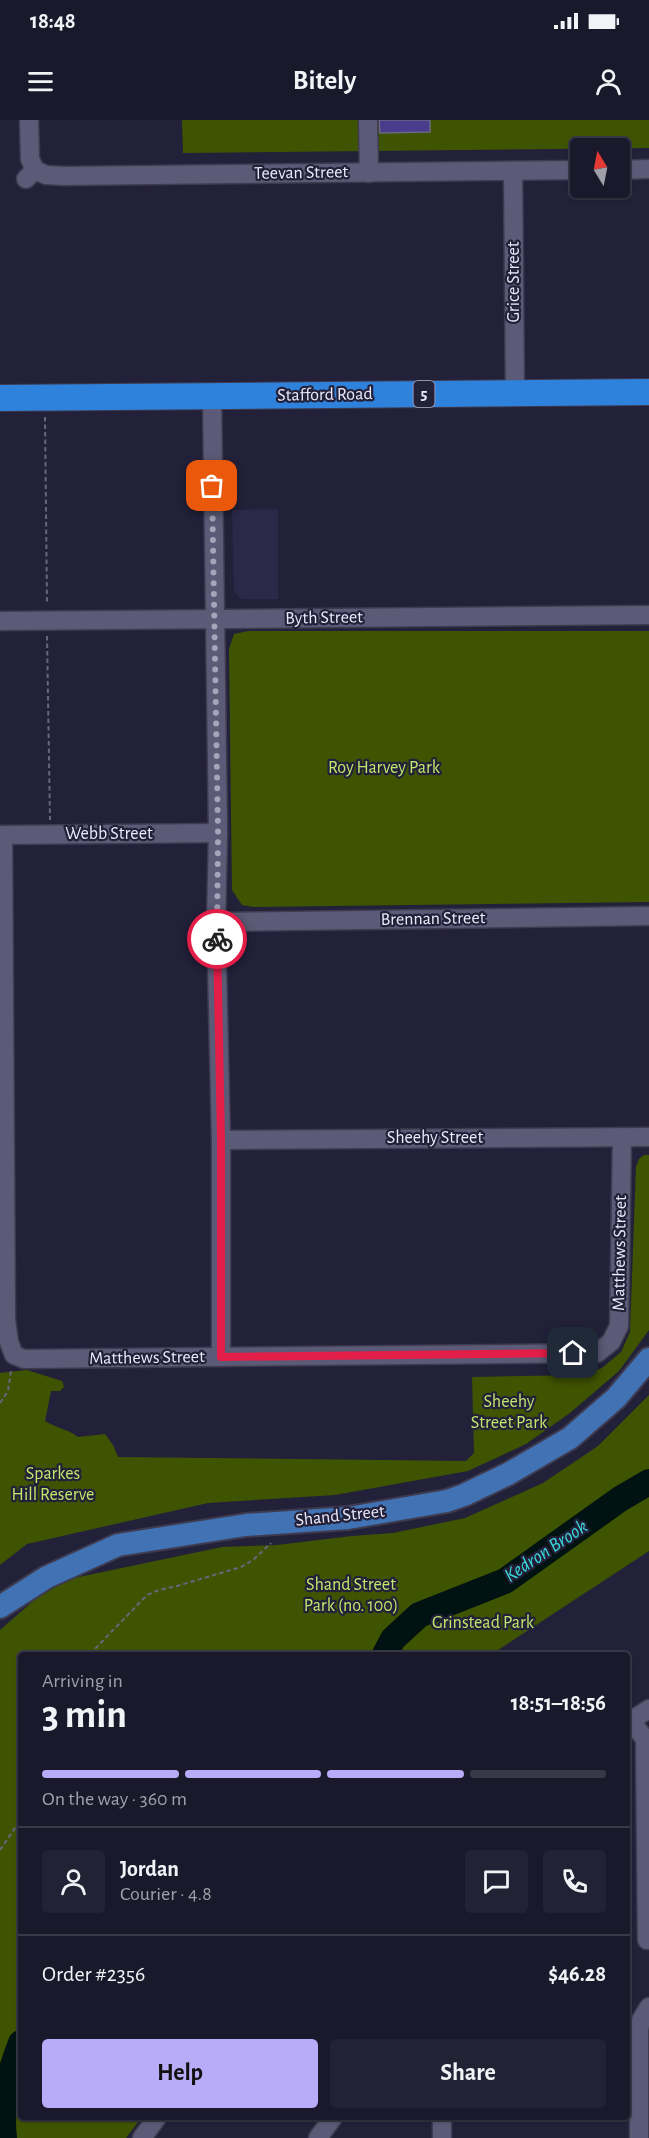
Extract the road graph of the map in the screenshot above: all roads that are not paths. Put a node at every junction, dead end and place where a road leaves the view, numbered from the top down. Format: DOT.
graph roads {
  1 [pos="29,120"];
  2 [pos="368,120"];
  3 [pos="570,170"];
  4 [pos="630,170"];
  5 [pos="649,170"];
  6 [pos="513,171"];
  7 [pos="369,172"];
  8 [pos="649,392"];
  9 [pos="515,394"];
  10 [pos="212,396"];
  11 [pos="0,398"];
  12 [pos="649,615"];
  13 [pos="213,619"];
  14 [pos="0,621"];
  15 [pos="218,833"];
  16 [pos="1,835"];
  17 [pos="649,916"];
  18 [pos="216,922"];
  19 [pos="622,1137"];
  20 [pos="649,1137"];
  21 [pos="221,1140"];
  22 [pos="221,1357"];
  23 [pos="649,1359"];
  24 [pos="0,1607"];
  25 [pos="649,1709"];
  26 [pos="630,1721"];
  27 [pos="630,1723"];
  28 [pos="647,1940"];
  29 [pos="649,2007"];
  30 [pos="155,2120"];
  31 [pos="331,2120"];
  32 [pos="442,2120"];
  33 [pos="142,2138"];
  34 [pos="318,2138"];
  35 [pos="442,2138"];
  36 [pos="639,2138"];
  1 -- 7 [label="street, Teevan Street"];
  2 -- 7 [label="street"];
  3 -- 6 [label="street, Teevan Street"];
  4 -- 5 [label="street"];
  6 -- 7 [label="street, Teevan Street"];
  6 -- 9 [label="street, Grice Street"];
  8 -- 9 [label="highway, Stafford Road / 5"];
  9 -- 10 [label="highway, Stafford Road / 5"];
  10 -- 11 [label="highway, Stafford Road / 5"];
  10 -- 13 [label="street"];
  12 -- 13 [label="street, Byth Street"];
  13 -- 14 [label="street, Byth Street"];
  13 -- 15 [label="street"];
  15 -- 16 [label="street, Webb Street"];
  15 -- 18 [label="street"];
  16 -- 22 [label="street, Matthews Street"];
  17 -- 18 [label="street, Brennan Street"];
  18 -- 21 [label="street"];
  19 -- 20 [label="street, Sheehy Street"];
  19 -- 21 [label="street, Sheehy Street"];
  19 -- 22 [label="street, Matthews Street"];
  21 -- 22 [label="street"];
  23 -- 24 [label="main road, Shand Street"];
  25 -- 26 [label="street"];
  27 -- 28 [label="street"];
  29 -- 36 [label="street"];
  30 -- 33 [label="street"];
  31 -- 34 [label="street"];
  32 -- 35 [label="street"];
}
